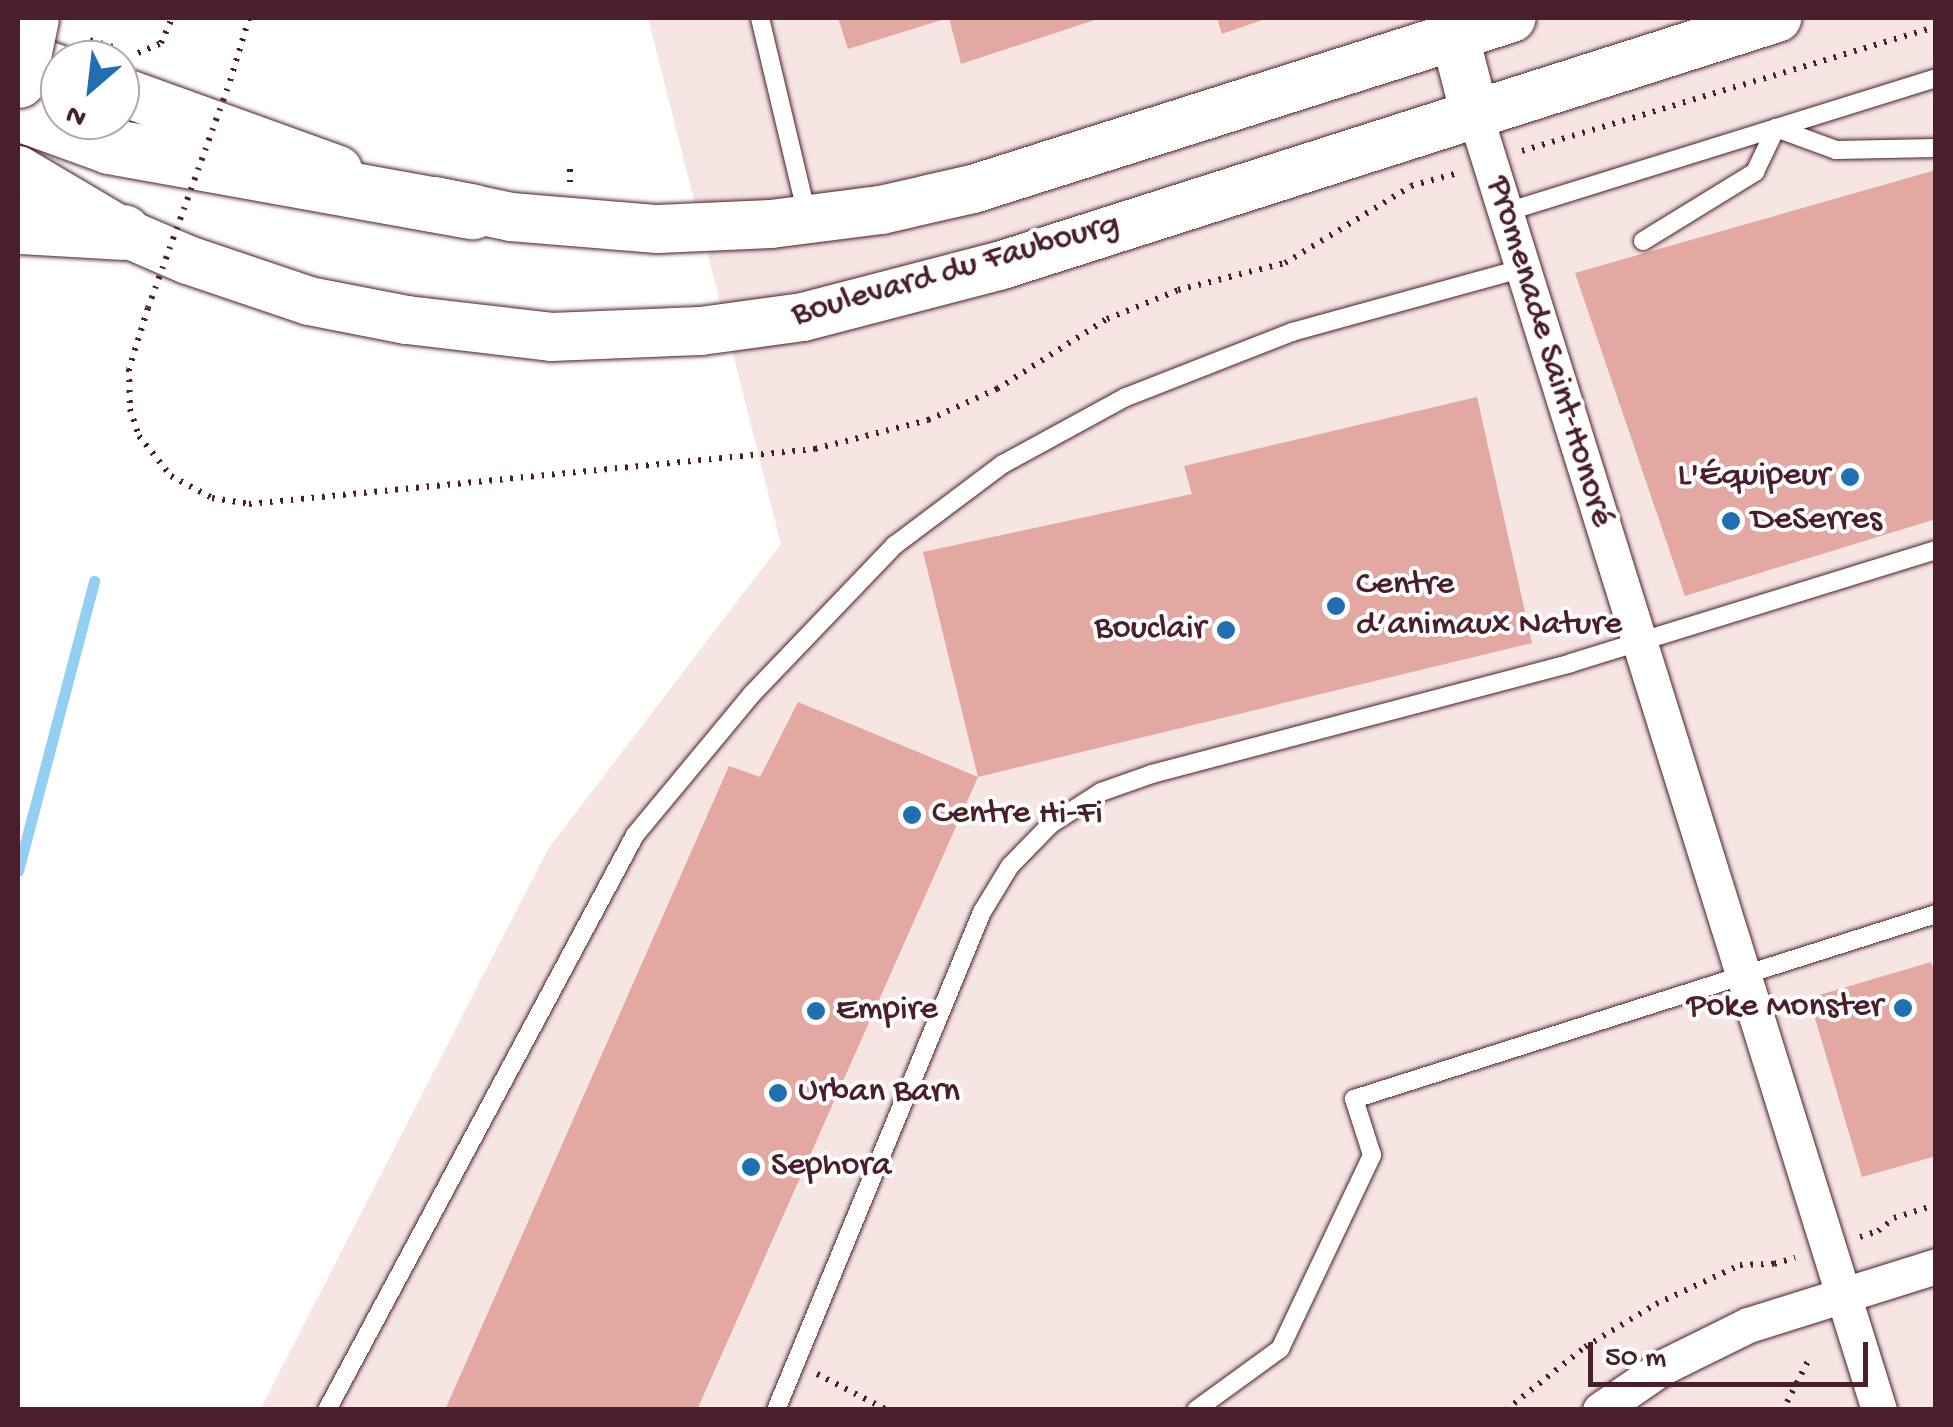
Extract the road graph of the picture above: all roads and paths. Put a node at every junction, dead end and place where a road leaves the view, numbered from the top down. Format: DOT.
graph roads {
  1 [pos="172,18"];
  2 [pos="249,18"];
  3 [pos="760,18"];
  4 [pos="1512,18"];
  5 [pos="1777,18"];
  6 [pos="1452,27"];
  7 [pos="1936,27"];
  8 [pos="140,53"];
  9 [pos="40,58"];
  10 [pos="1936,78"];
  11 [pos="18,80"];
  12 [pos="140,99"];
  13 [pos="18,113"];
  14 [pos="1475,115"];
  15 [pos="1776,128"];
  16 [pos="1936,148"];
  17 [pos="1527,149"];
  18 [pos="18,170"];
  19 [pos="1426,182"];
  20 [pos="472,211"];
  21 [pos="1503,213"];
  22 [pos="808,221"];
  23 [pos="18,226"];
  24 [pos="122,232"];
  25 [pos="1642,241"];
  26 [pos="1521,269"];
  27 [pos="1936,550"];
  28 [pos="1640,643"];
  29 [pos="1936,914"];
  30 [pos="1745,976"];
  31 [pos="1936,1205"];
  32 [pos="1888,1224"];
  33 [pos="1761,1265"];
  34 [pos="1936,1266"];
  35 [pos="1843,1295"];
  36 [pos="1808,1361"];
  37 [pos="795,1362"];
  38 [pos="1787,1402"];
  39 [pos="1619,1404"];
  40 [pos="327,1410"];
  41 [pos="776,1410"];
  42 [pos="887,1410"];
  43 [pos="1196,1410"];
  44 [pos="1506,1410"];
  45 [pos="1879,1410"];
  1 -- 8 [label="path"];
  2 -- 19 [label="path, bridge"];
  3 -- 22 [label="lane"];
  4 -- 6 [label="street"];
  5 -- 14 [label="street, Boulevard du Faubourg"];
  6 -- 14 [label="street, Promenade Saint-Honoré"];
  6 -- 22 [label="street"];
  7 -- 17 [label="path"];
  9 -- 11 [label="highway, bridge"];
  10 -- 15 [label="lane"];
  12 -- 20 [label="street"];
  13 -- 20 [label="highway"];
  14 -- 21 [label="street, Promenade Saint-Honoré"];
  14 -- 24 [label="street, Boulevard du Faubourg"];
  15 -- 16 [label="lane"];
  15 -- 21 [label="lane"];
  15 -- 25 [label="lane"];
  18 -- 24 [label="street, Boulevard du Faubourg"];
  20 -- 22 [label="street"];
  21 -- 26 [label="street, Promenade Saint-Honoré"];
  23 -- 24 [label="highway"];
  26 -- 28 [label="street, Promenade Saint-Honoré"];
  26 -- 40 [label="lane"];
  27 -- 28 [label="lane"];
  28 -- 30 [label="street, Promenade Saint-Honoré"];
  28 -- 37 [label="lane"];
  29 -- 30 [label="lane"];
  30 -- 35 [label="street, Promenade Saint-Honoré"];
  30 -- 43 [label="lane"];
  31 -- 32 [label="path"];
  33 -- 44 [label="path"];
  34 -- 35 [label="street"];
  35 -- 39 [label="street"];
  35 -- 45 [label="street, Promenade Saint-Honoré"];
  36 -- 38 [label="path"];
  37 -- 41 [label="lane"];
  37 -- 42 [label="path"];
}
